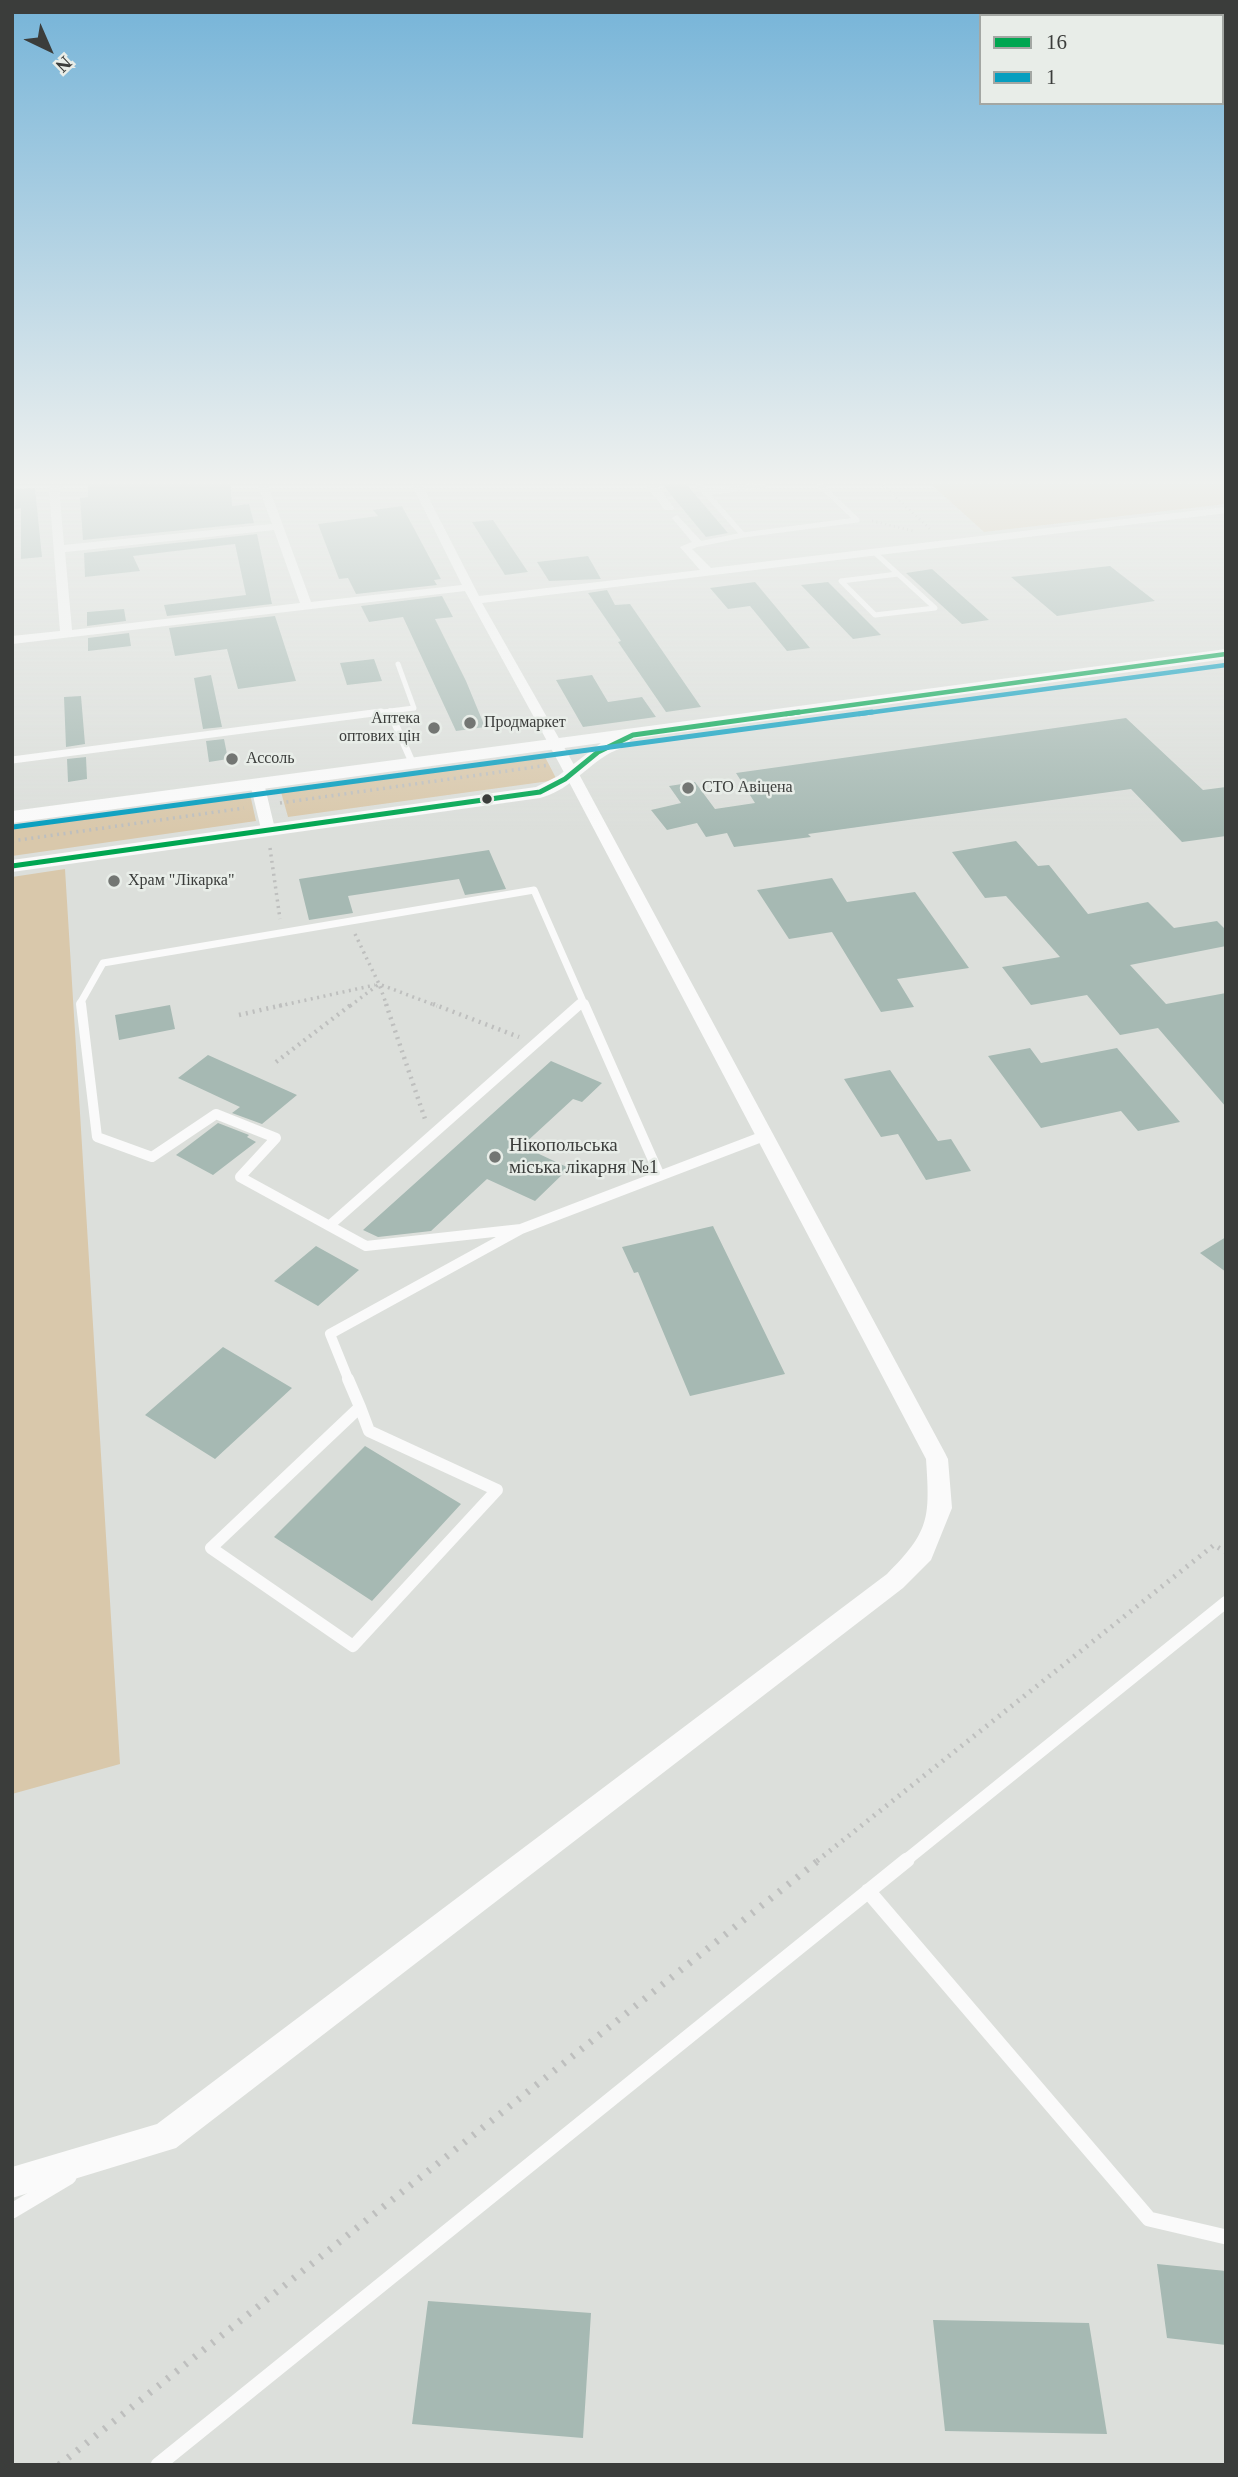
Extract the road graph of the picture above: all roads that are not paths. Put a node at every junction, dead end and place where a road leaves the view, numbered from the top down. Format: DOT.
graph roads {
  1 [pos="475,600"];
  2 [pos="63,601"];
  3 [pos="305,601"];
  4 [pos="353,601"];
  5 [pos="861,601"];
  6 [pos="926,601"];
  7 [pos="307,606"];
  8 [pos="66,634"];
  9 [pos="12,640"];
  10 [pos="1226,654"];
  11 [pos="398,664"];
  12 [pos="389,711"];
  13 [pos="633,735"];
  14 [pos="553,743"];
  15 [pos="12,760"];
  16 [pos="412,762"];
  17 [pos="569,769"];
  18 [pos="257,783"];
  19 [pos="12,817"];
  20 [pos="268,830"];
  21 [pos="12,866"];
  22 [pos="583,1002"];
  23 [pos="764,1136"];
  24 [pos="660,1176"];
  25 [pos="329,1226"];
  26 [pos="521,1229"];
  27 [pos="360,1407"];
  28 [pos="1226,1602"];
  29 [pos="868,1891"];
  30 [pos="165,2137"];
  31 [pos="109,2154"];
  32 [pos="12,2183"];
  33 [pos="12,2211"];
  34 [pos="1226,2237"];
  35 [pos="158,2465"];
  1 -- 14 [label="street"];
  2 -- 8 [label="street"];
  3 -- 7 [label="street"];
  4 -- 7 [label="street"];
  5 -- 6 [label="lane"];
  7 -- 8 [label="street"];
  8 -- 9 [label="street"];
  10 -- 13 [label="main road"];
  11 -- 12 [label="lane"];
  12 -- 15 [label="lane"];
  12 -- 16 [label="lane"];
  13 -- 14 [label="main road"];
  13 -- 17 [label="main road"];
  14 -- 16 [label="main road"];
  14 -- 17 [label="street"];
  16 -- 18 [label="main road"];
  17 -- 20 [label="main road"];
  17 -- 23 [label="street"];
  18 -- 19 [label="main road"];
  18 -- 20 [label="street"];
  20 -- 21 [label="main road"];
  22 -- 24 [label="lane"];
  22 -- 25 [label="lane"];
  22 -- 25 [label="lane"];
  23 -- 24 [label="lane"];
  23 -- 30 [label="street"];
  24 -- 26 [label="lane"];
  25 -- 26 [label="lane"];
  26 -- 27 [label="lane"];
  27 -- 27 [label="lane"];
  28 -- 29 [label="lane"];
  29 -- 34 [label="lane"];
  29 -- 35 [label="lane"];
  30 -- 31 [label="street"];
  31 -- 32 [label="street"];
  31 -- 33 [label="lane"];
}
